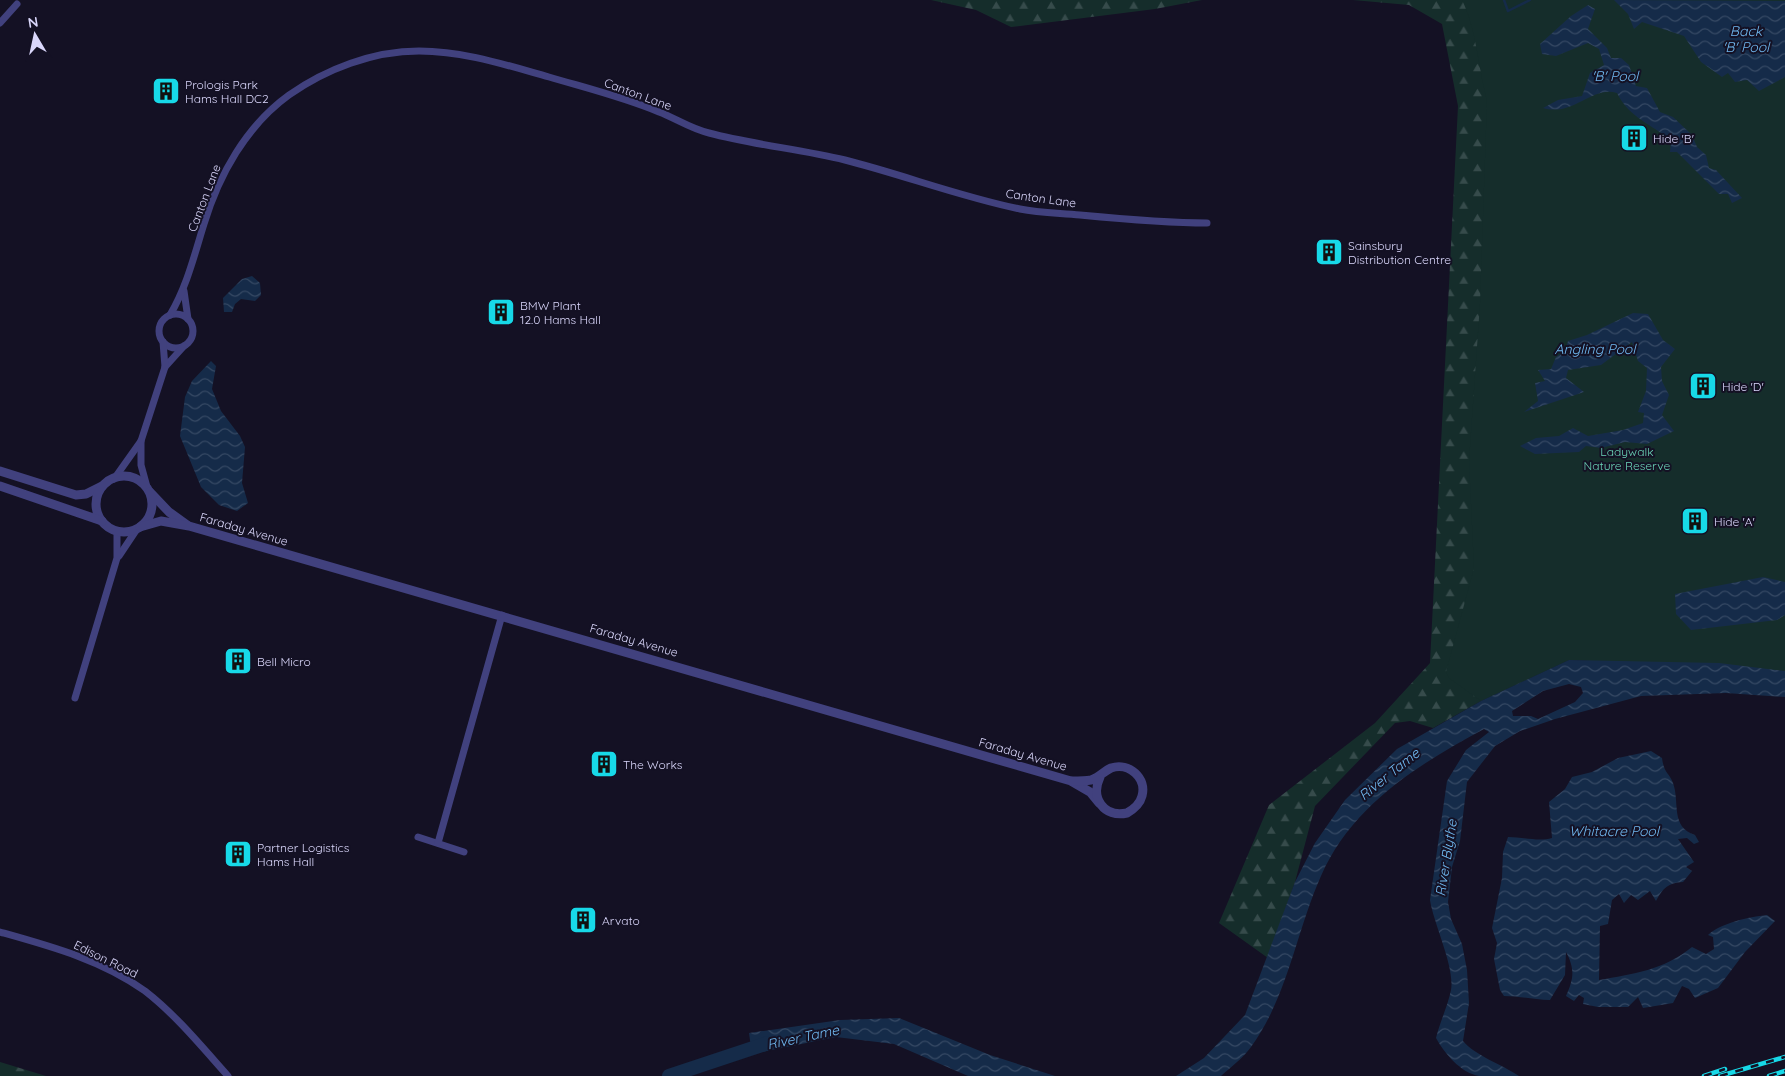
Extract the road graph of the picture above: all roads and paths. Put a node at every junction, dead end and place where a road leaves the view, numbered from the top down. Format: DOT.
graph roads {
  1 [pos="16,4"];
  2 [pos="0,24"];
  3 [pos="1207,223"];
  4 [pos="184,291"];
  5 [pos="170,315"];
  6 [pos="188,318"];
  7 [pos="163,342"];
  8 [pos="184,346"];
  9 [pos="165,367"];
  10 [pos="141,441"];
  11 [pos="0,472"];
  12 [pos="110,481"];
  13 [pos="0,486"];
  14 [pos="148,489"];
  15 [pos="102,521"];
  16 [pos="189,526"];
  17 [pos="139,528"];
  18 [pos="117,532"];
  19 [pos="117,558"];
  20 [pos="502,615"];
  21 [pos="75,698"];
  22 [pos="1100,777"];
  23 [pos="1071,781"];
  24 [pos="1099,803"];
  25 [pos="418,837"];
  26 [pos="438,843"];
  27 [pos="464,852"];
  28 [pos="0,932"];
  29 [pos="227,1076"];
  1 -- 2 [label="street"];
  3 -- 4 [label="street, Canton Lane"];
  4 -- 5 [label="street, Canton Lane"];
  4 -- 6 [label="street, Canton Lane"];
  5 -- 6 [label="street"];
  5 -- 7 [label="street"];
  6 -- 8 [label="street"];
  7 -- 8 [label="street"];
  7 -- 9 [label="street"];
  8 -- 9 [label="street"];
  9 -- 10 [label="street"];
  10 -- 12 [label="street"];
  10 -- 14 [label="street"];
  11 -- 12 [label="street"];
  12 -- 14 [label="street"];
  12 -- 15 [label="street"];
  13 -- 15 [label="street"];
  14 -- 16 [label="street, Faraday Avenue"];
  14 -- 17 [label="street"];
  15 -- 18 [label="street"];
  16 -- 17 [label="street, Faraday Avenue"];
  16 -- 20 [label="street, Faraday Avenue"];
  17 -- 18 [label="street"];
  17 -- 19 [label="street"];
  18 -- 19 [label="street"];
  19 -- 21 [label="street"];
  20 -- 23 [label="street, Faraday Avenue"];
  20 -- 26 [label="street"];
  22 -- 23 [label="street, Faraday Avenue"];
  22 -- 24 [label="street"];
  22 -- 24 [label="street"];
  23 -- 24 [label="street, Faraday Avenue"];
  25 -- 26 [label="street"];
  26 -- 27 [label="street"];
  28 -- 29 [label="street, Edison Road"];
}
